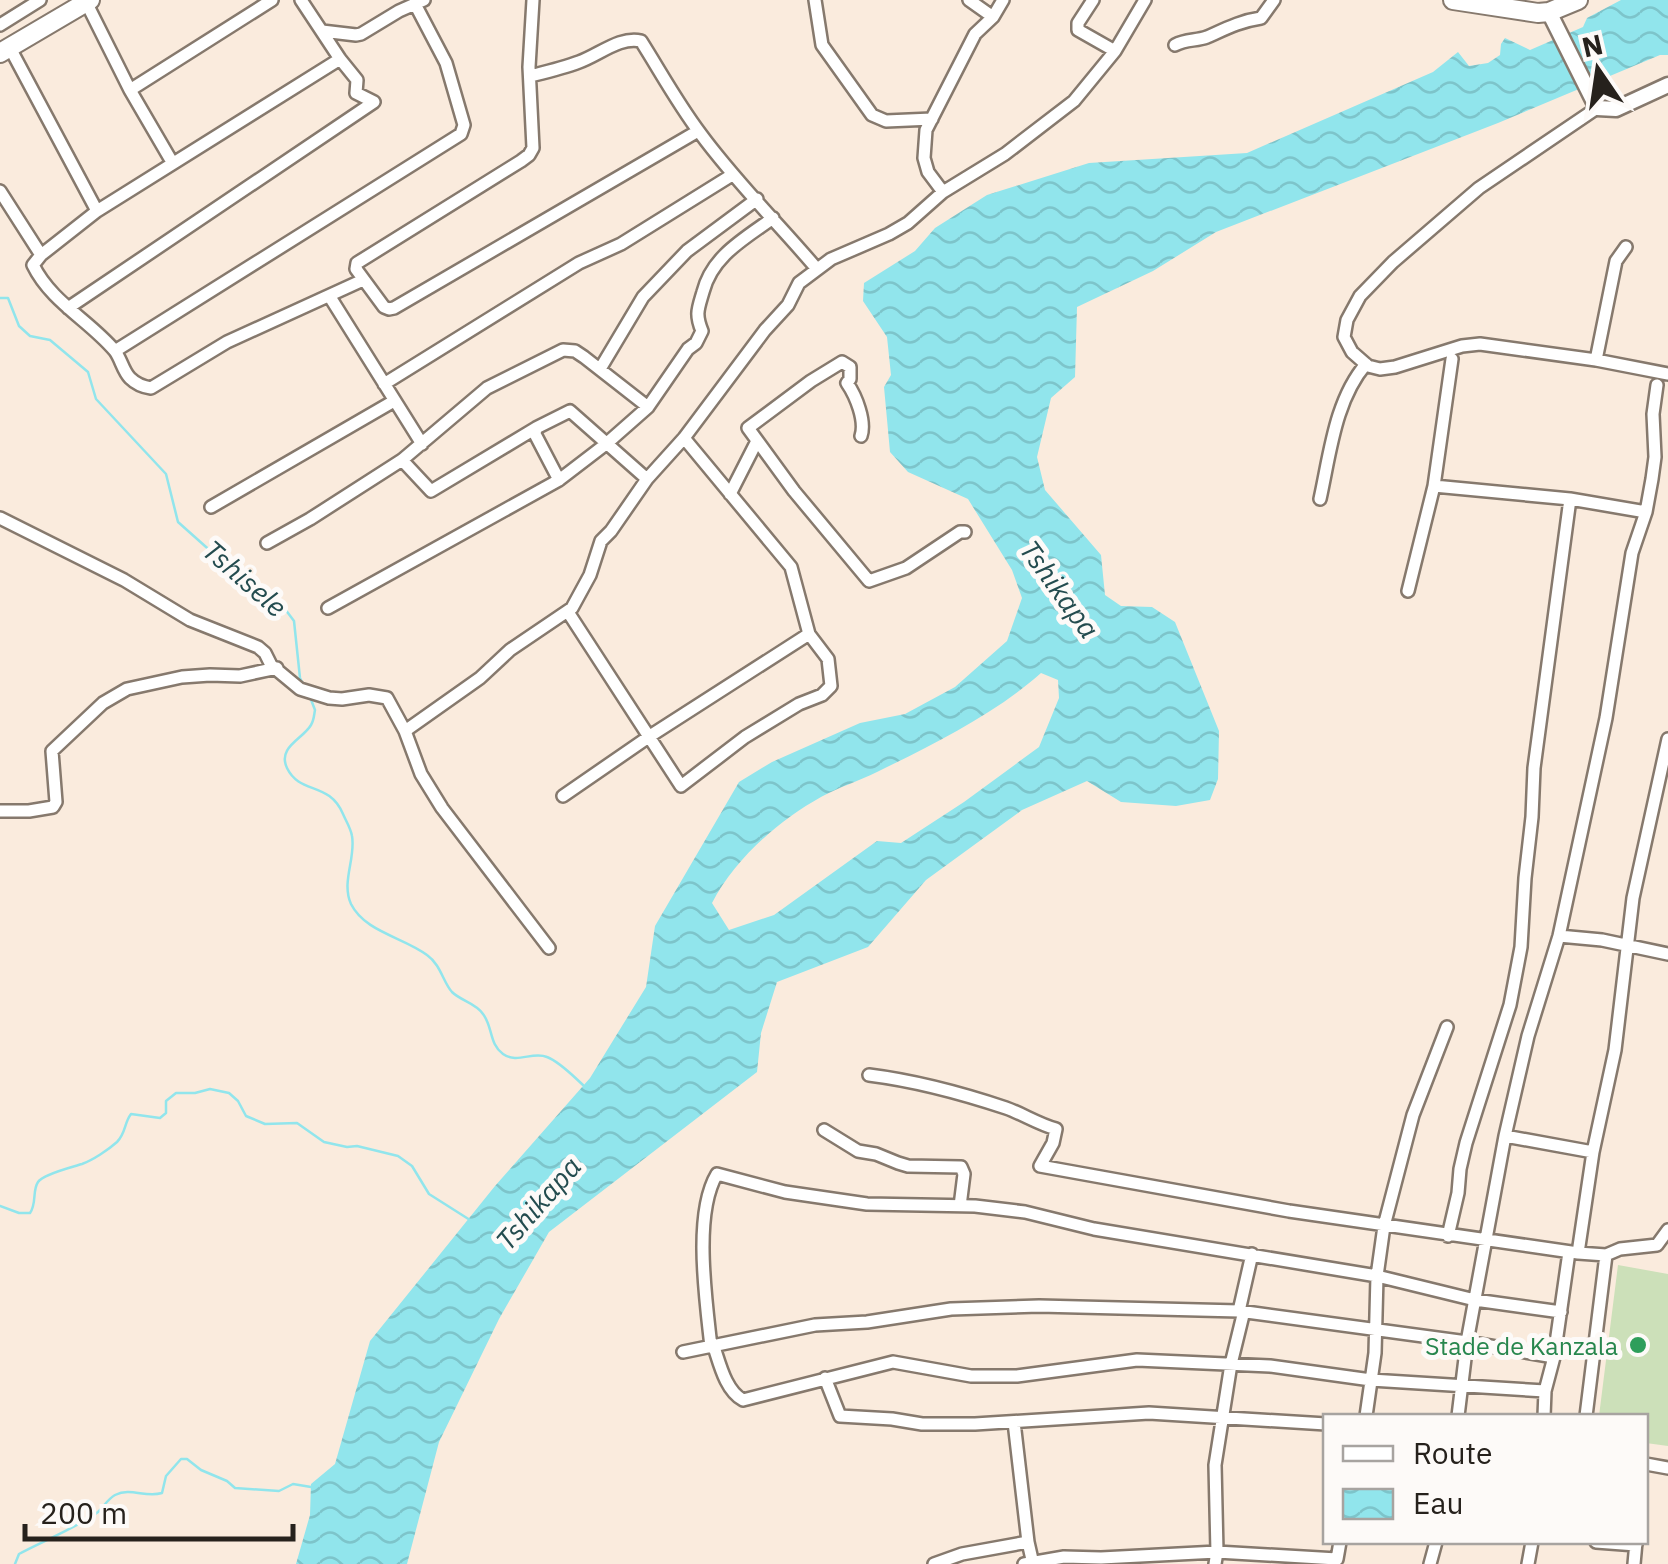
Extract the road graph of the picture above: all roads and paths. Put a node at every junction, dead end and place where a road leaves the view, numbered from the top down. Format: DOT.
graph roads {
  1 [pos="40,0"];
  2 [pos="272,0"];
  3 [pos="302,0"];
  4 [pos="534,0"];
  5 [pos="815,0"];
  6 [pos="969,0"];
  7 [pos="1003,0"];
  8 [pos="1093,0"];
  9 [pos="1145,0"];
  10 [pos="1274,0"];
  11 [pos="1453,0"];
  12 [pos="1578,0"];
  13 [pos="88,1"];
  14 [pos="419,2"];
  15 [pos="993,17"];
  16 [pos="1553,18"];
  17 [pos="0,25"];
  18 [pos="322,30"];
  19 [pos="1175,45"];
  20 [pos="5,50"];
  21 [pos="1116,51"];
  22 [pos="340,59"];
  23 [pos="530,76"];
  24 [pos="1668,86"];
  25 [pos="130,90"];
  26 [pos="1597,108"];
  27 [pos="932,119"];
  28 [pos="698,130"];
  29 [pos="172,162"];
  30 [pos="732,175"];
  31 [pos="0,191"];
  32 [pos="944,192"];
  33 [pos="757,199"];
  34 [pos="97,210"];
  35 [pos="773,218"];
  36 [pos="1626,247"];
  37 [pos="41,255"];
  38 [pos="817,269"];
  39 [pos="364,280"];
  40 [pos="330,297"];
  41 [pos="68,308"];
  42 [pos="115,351"];
  43 [pos="1452,359"];
  44 [pos="1596,360"];
  45 [pos="1366,364"];
  46 [pos="600,369"];
  47 [pos="1668,374"];
  48 [pos="384,384"];
  49 [pos="1656,385"];
  50 [pos="394,401"];
  51 [pos="648,407"];
  52 [pos="536,428"];
  53 [pos="860,436"];
  54 [pos="684,438"];
  55 [pos="757,440"];
  56 [pos="422,444"];
  57 [pos="606,444"];
  58 [pos="402,460"];
  59 [pos="647,478"];
  60 [pos="559,480"];
  61 [pos="1434,486"];
  62 [pos="730,494"];
  63 [pos="1320,498"];
  64 [pos="1570,499"];
  65 [pos="211,506"];
  66 [pos="1646,512"];
  67 [pos="0,518"];
  68 [pos="965,532"];
  69 [pos="267,542"];
  70 [pos="1408,591"];
  71 [pos="328,608"];
  72 [pos="568,612"];
  73 [pos="809,634"];
  74 [pos="277,668"];
  75 [pos="405,731"];
  76 [pos="650,736"];
  77 [pos="1668,739"];
  78 [pos="563,796"];
  79 [pos="0,811"];
  80 [pos="1559,936"];
  81 [pos="1628,945"];
  82 [pos="549,948"];
  83 [pos="1668,954"];
  84 [pos="1447,1027"];
  85 [pos="870,1074"];
  86 [pos="824,1130"];
  87 [pos="1505,1136"];
  88 [pos="1593,1152"];
  89 [pos="960,1206"];
  90 [pos="1384,1226"];
  91 [pos="1668,1230"];
  92 [pos="1448,1236"];
  93 [pos="1485,1240"];
  94 [pos="1656,1245"];
  95 [pos="1574,1253"];
  96 [pos="1252,1254"];
  97 [pos="1606,1256"];
  98 [pos="1668,1256"];
  99 [pos="1378,1276"];
  100 [pos="1475,1300"];
  101 [pos="1239,1311"];
  102 [pos="1561,1312"];
  103 [pos="1377,1330"];
  104 [pos="1467,1342"];
  105 [pos="712,1347"];
  106 [pos="683,1352"];
  107 [pos="1554,1356"];
  108 [pos="1232,1364"];
  109 [pos="825,1378"];
  110 [pos="1371,1380"];
  111 [pos="1463,1387"];
  112 [pos="1545,1391"];
  113 [pos="1366,1414"];
  114 [pos="1458,1414"];
  115 [pos="1544,1414"];
  116 [pos="1586,1414"];
  117 [pos="1224,1417"];
  118 [pos="1014,1422"];
  119 [pos="1323,1424"];
  120 [pos="1028,1542"];
  121 [pos="1340,1544"];
  122 [pos="1216,1558"];
  123 [pos="1323,1560"];
  124 [pos="936,1563"];
  125 [pos="1030,1563"];
  1 -- 17 [label="street"];
  2 -- 25 [label="street"];
  3 -- 18 [label="street"];
  4 -- 23 [label="street"];
  5 -- 27 [label="street"];
  6 -- 15 [label="street"];
  7 -- 15 [label="street"];
  8 -- 21 [label="street"];
  9 -- 21 [label="street"];
  10 -- 19 [label="street"];
  11 -- 16 [label="highway"];
  12 -- 16 [label="highway"];
  13 -- 20 [label="highway"];
  13 -- 25 [label="street"];
  14 -- 18 [label="street"];
  14 -- 42 [label="street"];
  15 -- 27 [label="street"];
  16 -- 26 [label="main road"];
  18 -- 22 [label="street"];
  20 -- 34 [label="street"];
  21 -- 32 [label="street"];
  22 -- 29 [label="street"];
  22 -- 41 [label="street"];
  23 -- 28 [label="street"];
  23 -- 39 [label="street"];
  24 -- 26 [label="main road"];
  25 -- 29 [label="street"];
  26 -- 45 [label="street"];
  27 -- 32 [label="street"];
  28 -- 30 [label="street"];
  28 -- 39 [label="street"];
  29 -- 34 [label="street"];
  30 -- 33 [label="street"];
  30 -- 48 [label="street"];
  31 -- 37 [label="street"];
  32 -- 38 [label="street"];
  33 -- 35 [label="street"];
  33 -- 46 [label="street"];
  34 -- 37 [label="street"];
  35 -- 38 [label="street"];
  35 -- 51 [label="street"];
  36 -- 44 [label="street"];
  37 -- 41 [label="street"];
  38 -- 54 [label="street"];
  39 -- 40 [label="street"];
  40 -- 42 [label="street"];
  40 -- 48 [label="street"];
  41 -- 42 [label="street"];
  43 -- 61 [label="street"];
  44 -- 45 [label="street"];
  44 -- 47 [label="street"];
  45 -- 63 [label="street"];
  46 -- 51 [label="street"];
  46 -- 56 [label="street"];
  48 -- 50 [label="street"];
  49 -- 66 [label="street"];
  50 -- 56 [label="street"];
  50 -- 65 [label="street"];
  51 -- 57 [label="street"];
  52 -- 57 [label="street"];
  52 -- 58 [label="street"];
  52 -- 60 [label="street"];
  53 -- 55 [label="street"];
  54 -- 59 [label="street"];
  54 -- 62 [label="street"];
  55 -- 62 [label="street"];
  55 -- 68 [label="street"];
  56 -- 58 [label="street"];
  57 -- 59 [label="street"];
  57 -- 60 [label="street"];
  58 -- 69 [label="street"];
  59 -- 72 [label="street"];
  60 -- 71 [label="street"];
  61 -- 64 [label="street"];
  61 -- 70 [label="street"];
  62 -- 73 [label="street"];
  64 -- 66 [label="street"];
  64 -- 92 [label="street"];
  66 -- 80 [label="street"];
  67 -- 74 [label="street"];
  72 -- 75 [label="street"];
  72 -- 76 [label="street"];
  73 -- 76 [label="street"];
  73 -- 76 [label="street"];
  74 -- 75 [label="street"];
  74 -- 79 [label="street"];
  75 -- 82 [label="street"];
  76 -- 78 [label="street"];
  77 -- 81 [label="street"];
  80 -- 81 [label="street"];
  80 -- 87 [label="street"];
  81 -- 83 [label="street"];
  81 -- 88 [label="street"];
  84 -- 90 [label="street"];
  85 -- 90 [label="street"];
  86 -- 89 [label="street"];
  87 -- 88 [label="street"];
  87 -- 93 [label="street"];
  88 -- 95 [label="street"];
  89 -- 96 [label="street"];
  89 -- 105 [label="street"];
  90 -- 92 [label="street"];
  90 -- 99 [label="street"];
  91 -- 94 [label="street"];
  92 -- 93 [label="street"];
  93 -- 95 [label="street"];
  93 -- 100 [label="street"];
  94 -- 97 [label="street"];
  94 -- 98 [label="street"];
  95 -- 97 [label="street"];
  95 -- 102 [label="street"];
  96 -- 99 [label="street"];
  96 -- 101 [label="street"];
  97 -- 116 [label="street"];
  99 -- 100 [label="street"];
  99 -- 103 [label="street"];
  100 -- 102 [label="street"];
  100 -- 104 [label="street"];
  101 -- 103 [label="street"];
  101 -- 105 [label="street"];
  101 -- 108 [label="street"];
  102 -- 107 [label="street"];
  103 -- 104 [label="street"];
  103 -- 110 [label="street"];
  104 -- 107 [label="street"];
  104 -- 111 [label="street"];
  105 -- 106 [label="street"];
  105 -- 109 [label="street"];
  107 -- 112 [label="street"];
  108 -- 109 [label="street"];
  108 -- 110 [label="street"];
  108 -- 117 [label="street"];
  109 -- 118 [label="street"];
  110 -- 111 [label="street"];
  110 -- 113 [label="street"];
  111 -- 112 [label="street"];
  111 -- 114 [label="street"];
  112 -- 115 [label="street"];
  117 -- 118 [label="street"];
  117 -- 119 [label="street"];
  117 -- 122 [label="street"];
  118 -- 120 [label="street"];
  120 -- 124 [label="street"];
  120 -- 125 [label="street"];
  121 -- 123 [label="street"];
  122 -- 123 [label="street"];
  122 -- 125 [label="street"];
}
